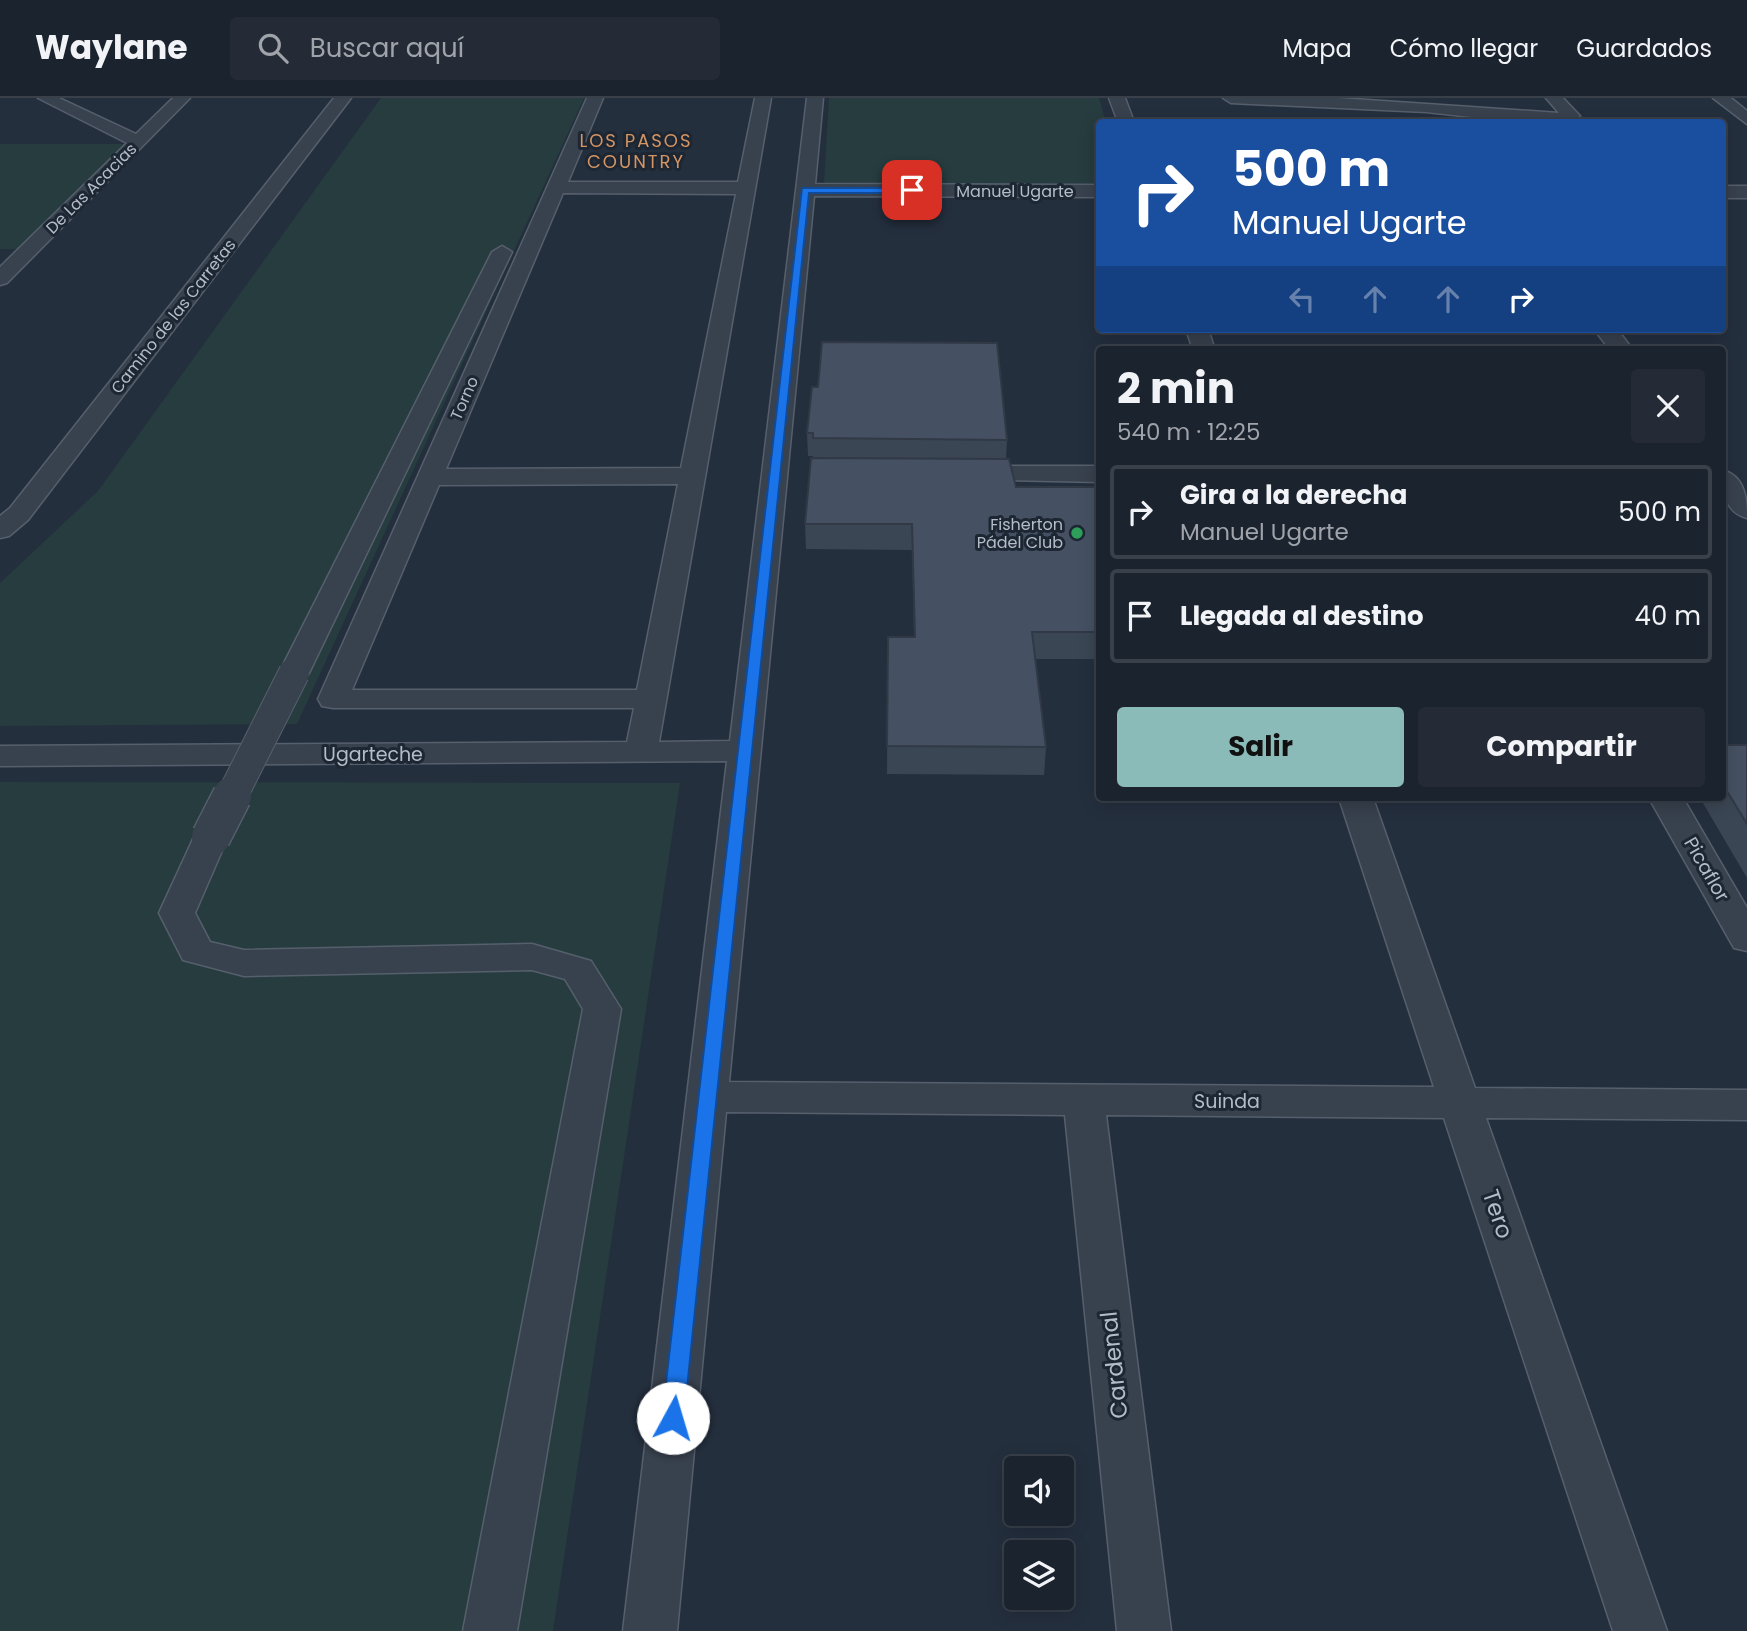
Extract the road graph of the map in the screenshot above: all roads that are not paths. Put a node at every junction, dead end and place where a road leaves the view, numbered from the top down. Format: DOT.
graph roads {
  1 [pos="46,98"];
  2 [pos="182,98"];
  3 [pos="343,98"];
  4 [pos="570,98"];
  5 [pos="595,98"];
  6 [pos="763,98"];
  7 [pos="815,98"];
  8 [pos="1117,98"];
  9 [pos="1231,98"];
  10 [pos="1554,98"];
  11 [pos="1721,98"];
  12 [pos="1423,102"];
  13 [pos="1125,119"];
  14 [pos="1437,119"];
  15 [pos="1747,119"];
  16 [pos="138,142"];
  17 [pos="556,187"];
  18 [pos="746,188"];
  19 [pos="805,190"];
  20 [pos="1096,191"];
  21 [pos="1726,192"];
  22 [pos="1747,192"];
  23 [pos="0,279"];
  24 [pos="775,472"];
  25 [pos="802,472"];
  26 [pos="937,473"];
  27 [pos="1096,474"];
  28 [pos="693,476"];
  29 [pos="429,477"];
  30 [pos="1726,478"];
  31 [pos="1747,478"];
  32 [pos="1726,483"];
  33 [pos="1747,510"];
  34 [pos="0,530"];
  35 [pos="481,699"];
  36 [pos="651,699"];
  37 [pos="746,751"];
  38 [pos="641,752"];
  39 [pos="463,753"];
  40 [pos="0,756"];
  41 [pos="1357,801"];
  42 [pos="1668,801"];
  43 [pos="1747,939"];
  44 [pos="708,1097"];
  45 [pos="1084,1100"];
  46 [pos="1460,1103"];
  47 [pos="1747,1105"];
  48 [pos="490,1631"];
  49 [pos="650,1631"];
  50 [pos="1144,1631"];
  51 [pos="1640,1631"];
  1 -- 16 [label="street"];
  2 -- 16 [label="street, De Las Acacias"];
  3 -- 34 [label="street, Camino de las Carretas"];
  4 -- 48 [label="street, bridge"];
  5 -- 17 [label="street, Torno"];
  6 -- 18 [label="street"];
  7 -- 19 [label="street"];
  8 -- 13 [label="street"];
  9 -- 12 [label="street"];
  10 -- 12 [label="street"];
  11 -- 15 [label="street"];
  12 -- 14 [label="street"];
  16 -- 23 [label="street, De Las Acacias"];
  17 -- 18 [label="street"];
  17 -- 29 [label="street, Torno"];
  18 -- 28 [label="street"];
  19 -- 20 [label="street, Manuel Ugarte"];
  19 -- 24 [label="street"];
  21 -- 22 [label="street"];
  24 -- 25 [label="street"];
  24 -- 37 [label="street"];
  26 -- 27 [label="street"];
  28 -- 29 [label="street"];
  28 -- 36 [label="street"];
  29 -- 35 [label="street, Torno"];
  30 -- 31 [label="street"];
  32 -- 33 [label="street"];
  35 -- 36 [label="street"];
  35 -- 39 [label="street"];
  36 -- 38 [label="street"];
  37 -- 38 [label="street, Ugarteche"];
  37 -- 44 [label="street"];
  38 -- 39 [label="street, Ugarteche"];
  39 -- 40 [label="street, Ugarteche"];
  41 -- 46 [label="street, Tero"];
  42 -- 43 [label="street, Picaflor"];
  44 -- 45 [label="street, Suinda"];
  44 -- 49 [label="street"];
  45 -- 46 [label="street, Suinda"];
  45 -- 50 [label="street, Cardenal"];
  46 -- 47 [label="street, Suinda"];
  46 -- 51 [label="street, Tero"];
}
